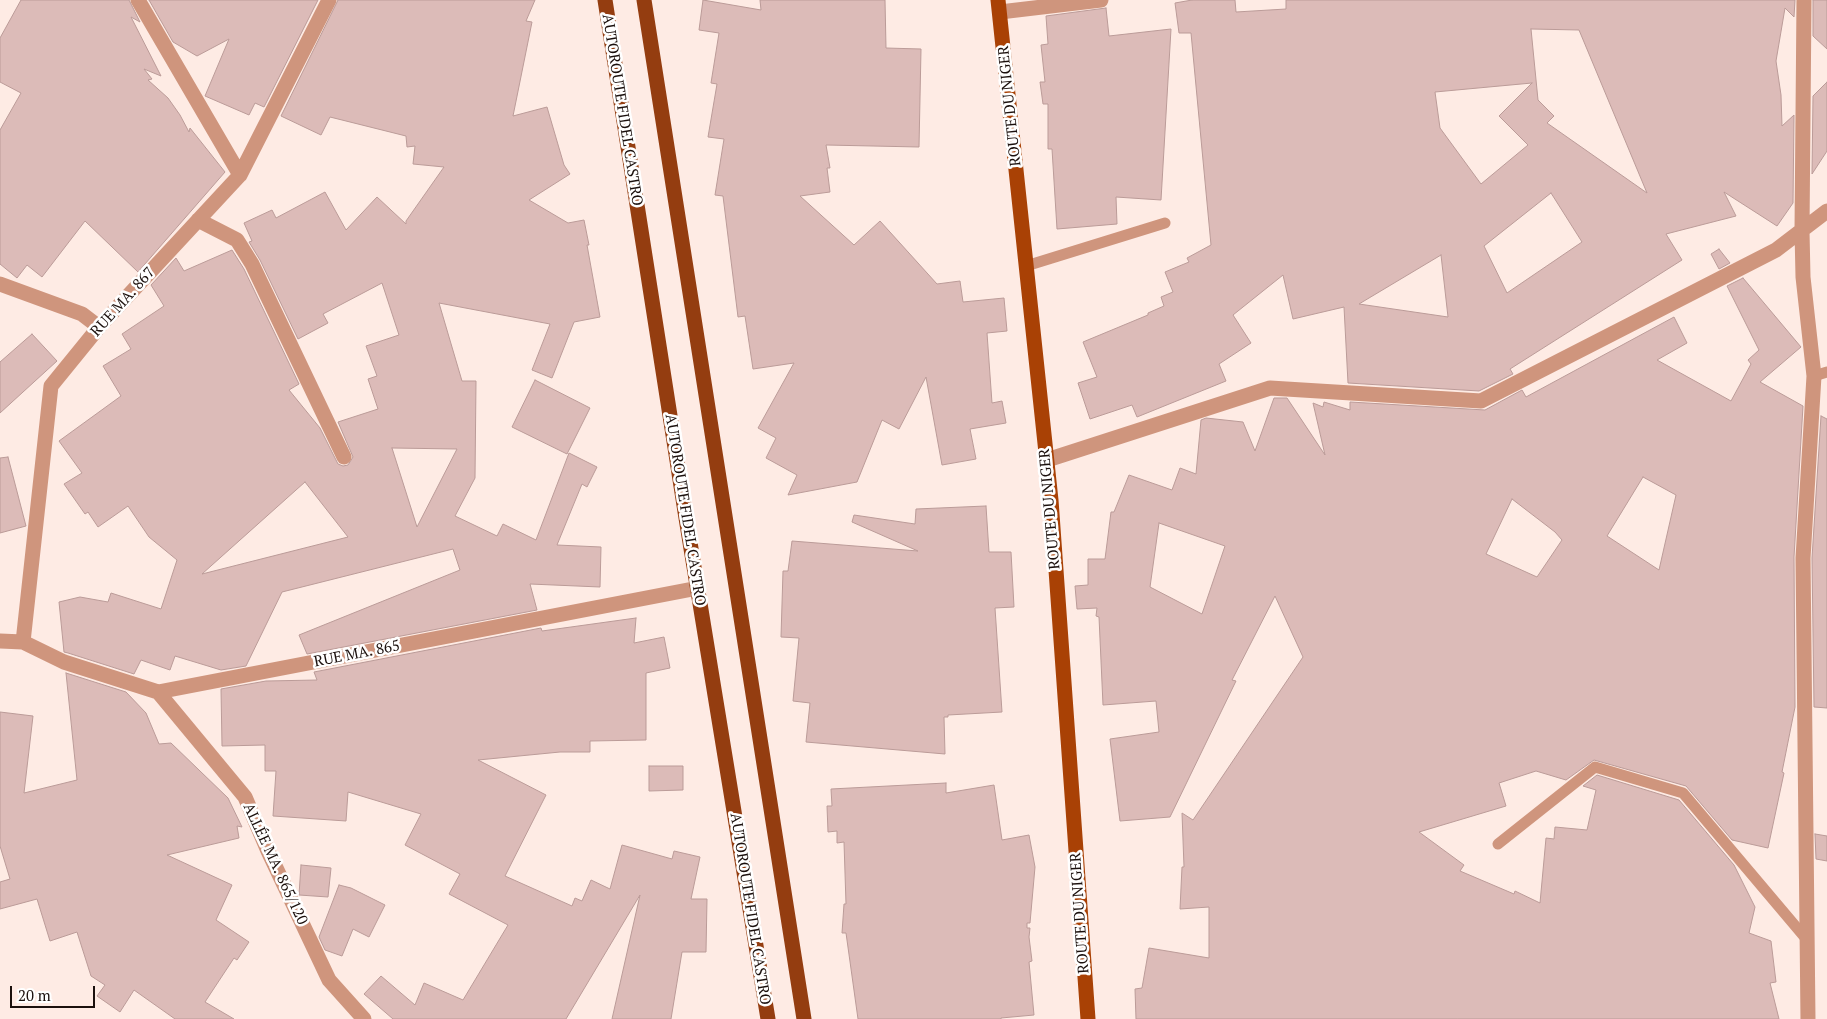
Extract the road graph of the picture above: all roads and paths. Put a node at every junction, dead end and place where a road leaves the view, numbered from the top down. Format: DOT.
graph roads {
  1 [pos="138,0"];
  2 [pos="329,0"];
  3 [pos="605,0"];
  4 [pos="644,0"];
  5 [pos="1101,0"];
  6 [pos="1804,0"];
  7 [pos="999,6"];
  8 [pos="240,175"];
  9 [pos="1827,211"];
  10 [pos="198,220"];
  11 [pos="1166,223"];
  12 [pos="1802,231"];
  13 [pos="1026,266"];
  14 [pos="0,284"];
  15 [pos="99,327"];
  16 [pos="1820,374"];
  17 [pos="344,457"];
  18 [pos="1047,460"];
  19 [pos="698,588"];
  20 [pos="0,641"];
  21 [pos="23,642"];
  22 [pos="158,692"];
  23 [pos="1498,844"];
  24 [pos="1808,941"];
  25 [pos="364,1019"];
  26 [pos="768,1019"];
  27 [pos="804,1019"];
  28 [pos="1088,1019"];
  29 [pos="1808,1019"];
  1 -- 8 [label="street"];
  2 -- 8 [label="street, RUE MA. 867"];
  3 -- 19 [label="highway, AUTOROUTE FIDEL CASTRO"];
  4 -- 27 [label="highway"];
  5 -- 7 [label="street"];
  6 -- 12 [label="street"];
  7 -- 13 [label="main road, ROUTE DU NIGER"];
  8 -- 10 [label="street, RUE MA. 867"];
  9 -- 12 [label="street"];
  10 -- 15 [label="street, RUE MA. 867"];
  10 -- 17 [label="street"];
  11 -- 13 [label="lane"];
  12 -- 16 [label="street"];
  12 -- 18 [label="street"];
  13 -- 18 [label="main road, ROUTE DU NIGER"];
  14 -- 15 [label="street"];
  15 -- 21 [label="street, RUE MA. 867"];
  16 -- 24 [label="street"];
  18 -- 28 [label="main road, ROUTE DU NIGER"];
  19 -- 22 [label="street, RUE MA. 865"];
  19 -- 26 [label="highway, AUTOROUTE FIDEL CASTRO"];
  20 -- 21 [label="street"];
  21 -- 22 [label="street, RUE MA. 865"];
  22 -- 25 [label="street, ALLÉE MA. 865/120"];
  23 -- 24 [label="lane"];
  24 -- 29 [label="street"];
}
